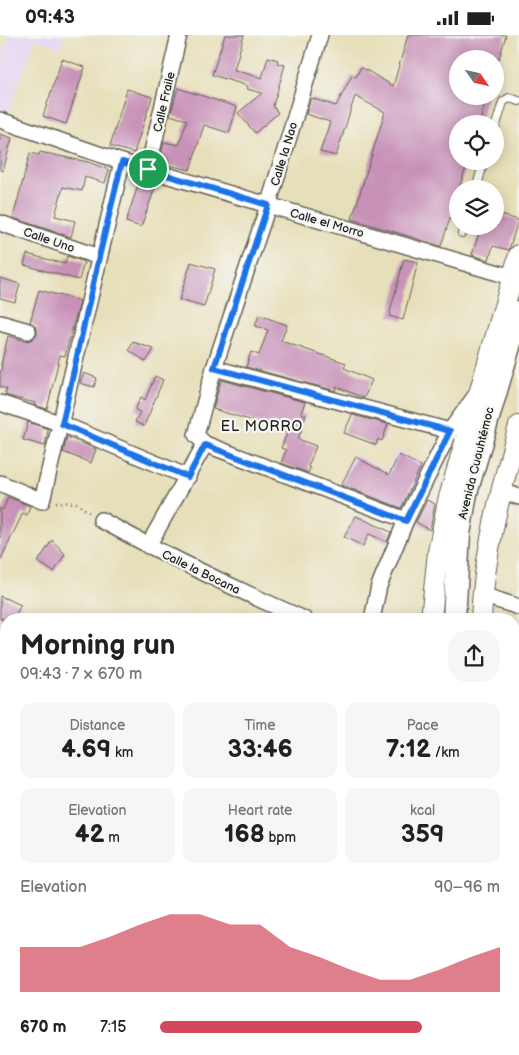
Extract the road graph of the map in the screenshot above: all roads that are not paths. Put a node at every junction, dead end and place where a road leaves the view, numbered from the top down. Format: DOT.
graph roads {
  1 [pos="180,35"];
  2 [pos="320,35"];
  3 [pos="519,101"];
  4 [pos="499,115"];
  5 [pos="0,120"];
  6 [pos="122,162"];
  7 [pos="148,169"];
  8 [pos="268,205"];
  9 [pos="0,223"];
  10 [pos="519,255"];
  11 [pos="99,257"];
  12 [pos="512,277"];
  13 [pos="519,312"];
  14 [pos="0,323"];
  15 [pos="28,331"];
  16 [pos="519,349"];
  17 [pos="214,368"];
  18 [pos="478,392"];
  19 [pos="0,403"];
  20 [pos="62,424"];
  21 [pos="519,426"];
  22 [pos="450,431"];
  23 [pos="205,445"];
  24 [pos="188,477"];
  25 [pos="0,483"];
  26 [pos="510,494"];
  27 [pos="101,520"];
  28 [pos="406,521"];
  29 [pos="148,546"];
  30 [pos="482,595"];
  31 [pos="519,607"];
  32 [pos="290,613"];
  33 [pos="373,613"];
  34 [pos="432,613"];
  35 [pos="454,613"];
  36 [pos="464,613"];
  37 [pos="481,613"];
  1 -- 7 [label="street, Calle Fraile"];
  2 -- 8 [label="street, Calle la Nao"];
  3 -- 4 [label="lane"];
  5 -- 6 [label="street, Calle el Morro"];
  6 -- 7 [label="street, Calle el Morro"];
  6 -- 11 [label="street"];
  7 -- 8 [label="street, Calle el Morro"];
  8 -- 12 [label="street, Calle el Morro"];
  8 -- 17 [label="street, Calle la Nao"];
  9 -- 11 [label="street, Calle Uno"];
  10 -- 12 [label="street"];
  11 -- 20 [label="street"];
  12 -- 18 [label="street"];
  13 -- 35 [label="main road, Avenida Cuauhtémoc"];
  14 -- 15 [label="street"];
  16 -- 36 [label="main road, Avenida Cuauhtémoc"];
  17 -- 22 [label="street"];
  17 -- 23 [label="street, Calle la Nao"];
  18 -- 22 [label="street"];
  18 -- 34 [label="street"];
  19 -- 20 [label="street"];
  20 -- 24 [label="street"];
  20 -- 25 [label="street"];
  21 -- 26 [label="street"];
  22 -- 28 [label="street"];
  23 -- 24 [label="street"];
  23 -- 28 [label="street"];
  24 -- 29 [label="street"];
  26 -- 30 [label="street"];
  27 -- 29 [label="street, Calle la Bocana"];
  28 -- 33 [label="street"];
  29 -- 32 [label="street, Calle la Bocana"];
  30 -- 31 [label="street"];
  30 -- 37 [label="street"];
}
